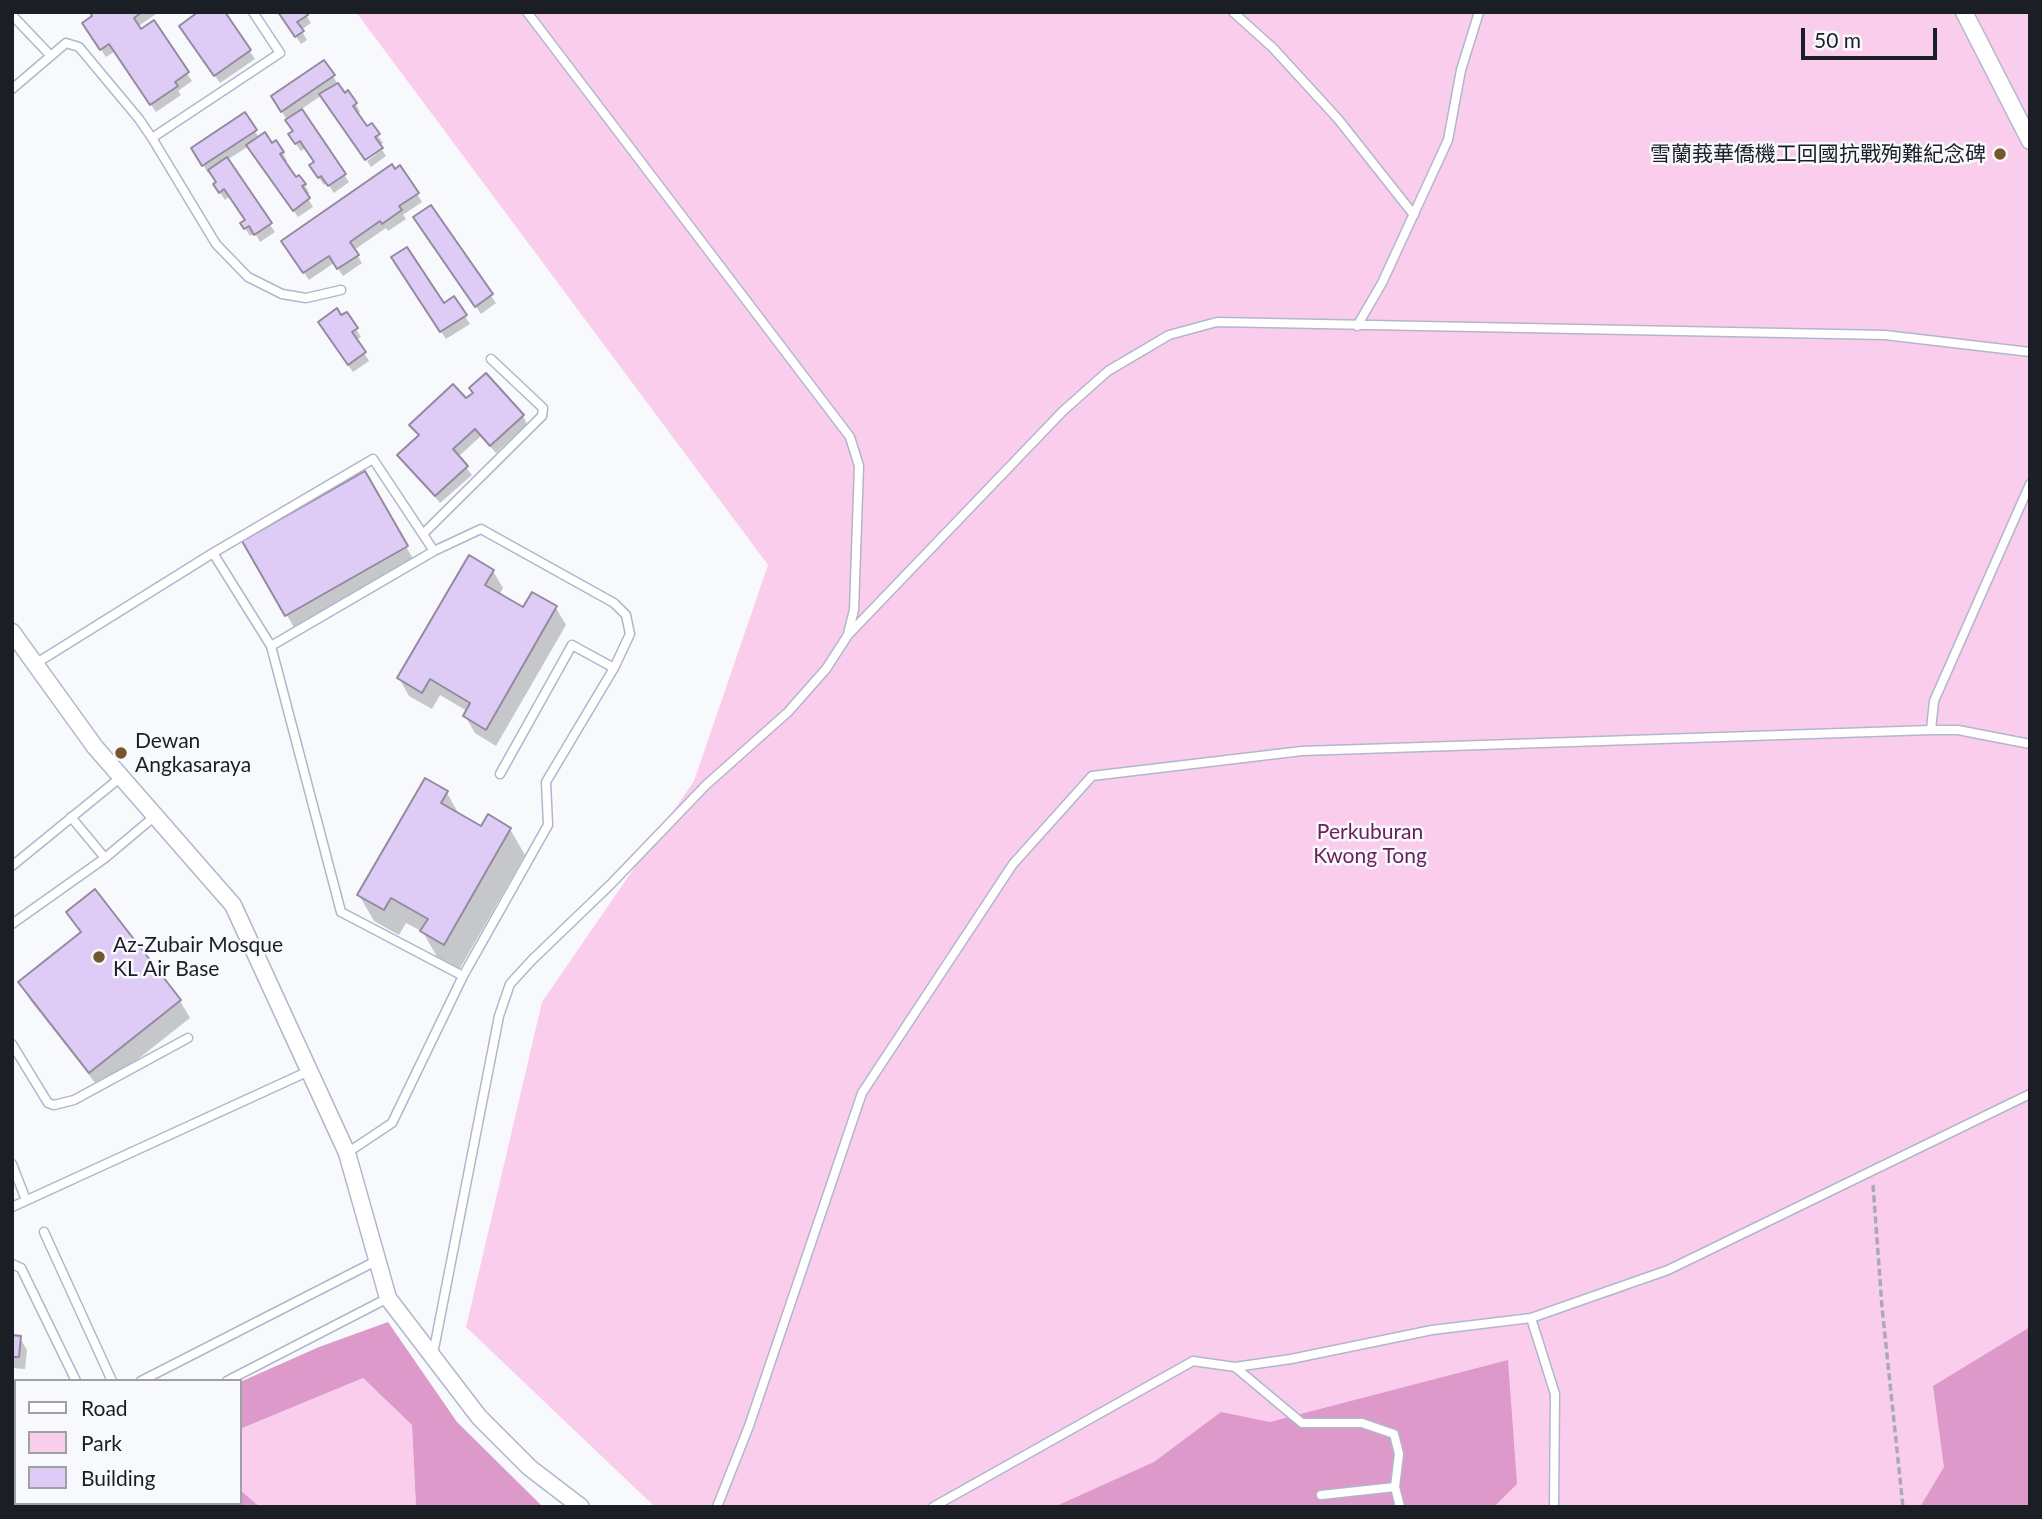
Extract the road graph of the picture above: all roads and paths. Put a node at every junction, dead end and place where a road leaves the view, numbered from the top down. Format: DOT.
graph roads {
  1 [pos="253,12"];
  2 [pos="527,12"];
  3 [pos="1233,12"];
  4 [pos="1479,12"];
  5 [pos="1964,12"];
  6 [pos="12,15"];
  7 [pos="51,56"];
  8 [pos="12,89"];
  9 [pos="2028,133"];
  10 [pos="152,138"];
  11 [pos="1414,215"];
  12 [pos="341,290"];
  13 [pos="1357,326"];
  14 [pos="2030,352"];
  15 [pos="491,359"];
  16 [pos="2030,484"];
  17 [pos="423,534"];
  18 [pos="435,551"];
  19 [pos="213,553"];
  20 [pos="12,632"];
  21 [pos="848,635"];
  22 [pos="271,646"];
  23 [pos="35,664"];
  24 [pos="614,668"];
  25 [pos="1931,730"];
  26 [pos="2030,744"];
  27 [pos="500,774"];
  28 [pos="121,777"];
  29 [pos="155,816"];
  30 [pos="71,817"];
  31 [pos="105,858"];
  32 [pos="12,866"];
  33 [pos="12,924"];
  34 [pos="463,975"];
  35 [pos="188,1038"];
  36 [pos="12,1044"];
  37 [pos="309,1071"];
  38 [pos="2030,1094"];
  39 [pos="347,1153"];
  40 [pos="12,1164"];
  41 [pos="1872,1171"];
  42 [pos="26,1200"];
  43 [pos="12,1207"];
  44 [pos="44,1232"];
  45 [pos="376,1261"];
  46 [pos="12,1264"];
  47 [pos="388,1298"];
  48 [pos="1531,1318"];
  49 [pos="433,1357"];
  50 [pos="1235,1367"];
  51 [pos="75,1379"];
  52 [pos="110,1379"];
  53 [pos="145,1379"];
  54 [pos="231,1379"];
  55 [pos="1395,1487"];
  56 [pos="1321,1495"];
  57 [pos="581,1507"];
  58 [pos="717,1507"];
  59 [pos="933,1507"];
  60 [pos="1400,1507"];
  61 [pos="1554,1507"];
  62 [pos="1902,1507"];
  1 -- 10 [label="lane"];
  2 -- 21 [label="lane"];
  3 -- 11 [label="lane"];
  4 -- 11 [label="lane"];
  5 -- 9 [label="street"];
  6 -- 7 [label="lane"];
  7 -- 8 [label="lane"];
  7 -- 10 [label="lane"];
  10 -- 12 [label="lane"];
  11 -- 13 [label="lane"];
  13 -- 14 [label="lane"];
  13 -- 21 [label="lane"];
  15 -- 17 [label="lane"];
  16 -- 25 [label="lane"];
  17 -- 18 [label="lane"];
  17 -- 19 [label="lane"];
  18 -- 22 [label="lane"];
  18 -- 24 [label="lane"];
  19 -- 22 [label="lane"];
  19 -- 23 [label="lane"];
  20 -- 23 [label="street"];
  21 -- 49 [label="lane"];
  22 -- 34 [label="lane"];
  23 -- 28 [label="street"];
  24 -- 27 [label="lane"];
  24 -- 34 [label="lane"];
  25 -- 26 [label="lane"];
  25 -- 58 [label="lane"];
  28 -- 29 [label="street"];
  28 -- 30 [label="lane"];
  29 -- 31 [label="lane"];
  29 -- 37 [label="street"];
  30 -- 31 [label="lane"];
  30 -- 32 [label="lane"];
  31 -- 33 [label="lane"];
  34 -- 39 [label="lane"];
  35 -- 36 [label="lane"];
  37 -- 39 [label="street"];
  37 -- 42 [label="lane"];
  38 -- 41 [label="lane"];
  39 -- 45 [label="street"];
  40 -- 42 [label="lane"];
  41 -- 48 [label="lane"];
  41 -- 62 [label="path"];
  42 -- 43 [label="lane"];
  44 -- 52 [label="lane"];
  45 -- 47 [label="street"];
  45 -- 53 [label="lane"];
  46 -- 51 [label="lane"];
  47 -- 49 [label="street"];
  47 -- 54 [label="lane"];
  48 -- 50 [label="lane"];
  48 -- 61 [label="lane"];
  49 -- 57 [label="street"];
  50 -- 55 [label="lane"];
  50 -- 59 [label="lane"];
  55 -- 56 [label="lane"];
  55 -- 60 [label="lane"];
}
